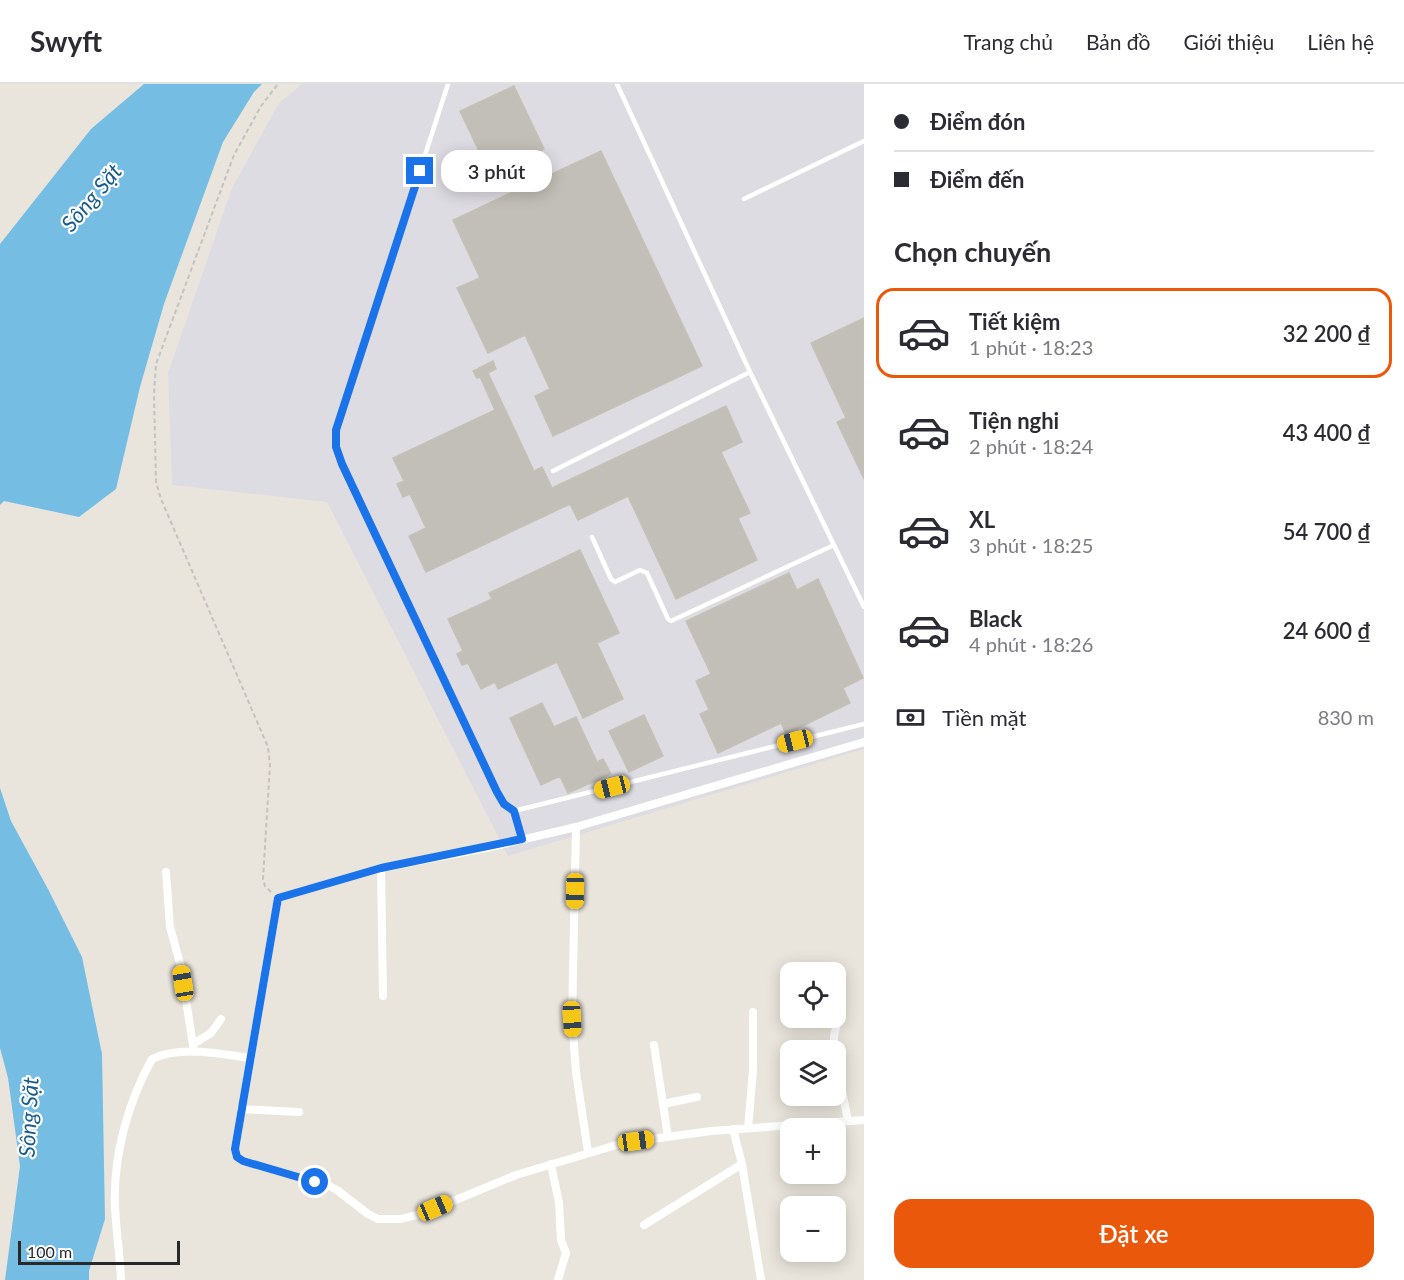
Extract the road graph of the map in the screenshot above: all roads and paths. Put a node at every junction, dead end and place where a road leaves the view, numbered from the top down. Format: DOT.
graph roads {
  1 [pos="278,84"];
  2 [pos="448,84"];
  3 [pos="616,84"];
  4 [pos="864,141"];
  5 [pos="744,199"];
  6 [pos="750,372"];
  7 [pos="553,471"];
  8 [pos="592,537"];
  9 [pos="834,545"];
  10 [pos="864,607"];
  11 [pos="864,724"];
  12 [pos="864,742"];
  13 [pos="514,811"];
  14 [pos="576,827"];
  15 [pos="522,839"];
  16 [pos="381,868"];
  17 [pos="166,872"];
  18 [pos="278,898"];
  19 [pos="383,996"];
  20 [pos="753,1012"];
  21 [pos="221,1018"];
  22 [pos="654,1045"];
  23 [pos="193,1048"];
  24 [pos="251,1058"];
  25 [pos="697,1097"];
  26 [pos="663,1104"];
  27 [pos="845,1106"];
  28 [pos="241,1109"];
  29 [pos="299,1112"];
  30 [pos="848,1120"];
  31 [pos="864,1120"];
  32 [pos="748,1128"];
  33 [pos="733,1129"];
  34 [pos="668,1137"];
  35 [pos="588,1152"];
  36 [pos="551,1164"];
  37 [pos="742,1164"];
  38 [pos="644,1225"];
  39 [pos="121,1280"];
  40 [pos="558,1280"];
  41 [pos="761,1280"];
  1 -- 18 [label="path"];
  2 -- 13 [label="lane"];
  3 -- 6 [label="lane"];
  4 -- 5 [label="lane"];
  6 -- 7 [label="lane"];
  6 -- 9 [label="lane"];
  8 -- 9 [label="lane"];
  9 -- 10 [label="lane"];
  11 -- 13 [label="lane"];
  12 -- 14 [label="street"];
  13 -- 15 [label="lane"];
  14 -- 15 [label="street"];
  14 -- 35 [label="street"];
  15 -- 16 [label="street"];
  16 -- 18 [label="street"];
  16 -- 19 [label="street"];
  17 -- 23 [label="street"];
  18 -- 24 [label="street"];
  20 -- 32 [label="street"];
  21 -- 23 [label="street"];
  22 -- 26 [label="street"];
  23 -- 24 [label="street"];
  23 -- 39 [label="street"];
  24 -- 28 [label="street"];
  25 -- 26 [label="street"];
  26 -- 34 [label="street"];
  27 -- 30 [label="street"];
  28 -- 29 [label="street"];
  28 -- 36 [label="street"];
  30 -- 31 [label="street"];
  30 -- 32 [label="street"];
  32 -- 33 [label="street"];
  33 -- 34 [label="street"];
  33 -- 37 [label="street"];
  34 -- 35 [label="street"];
  35 -- 36 [label="street"];
  36 -- 40 [label="street"];
  37 -- 38 [label="street"];
  37 -- 41 [label="street"];
}
